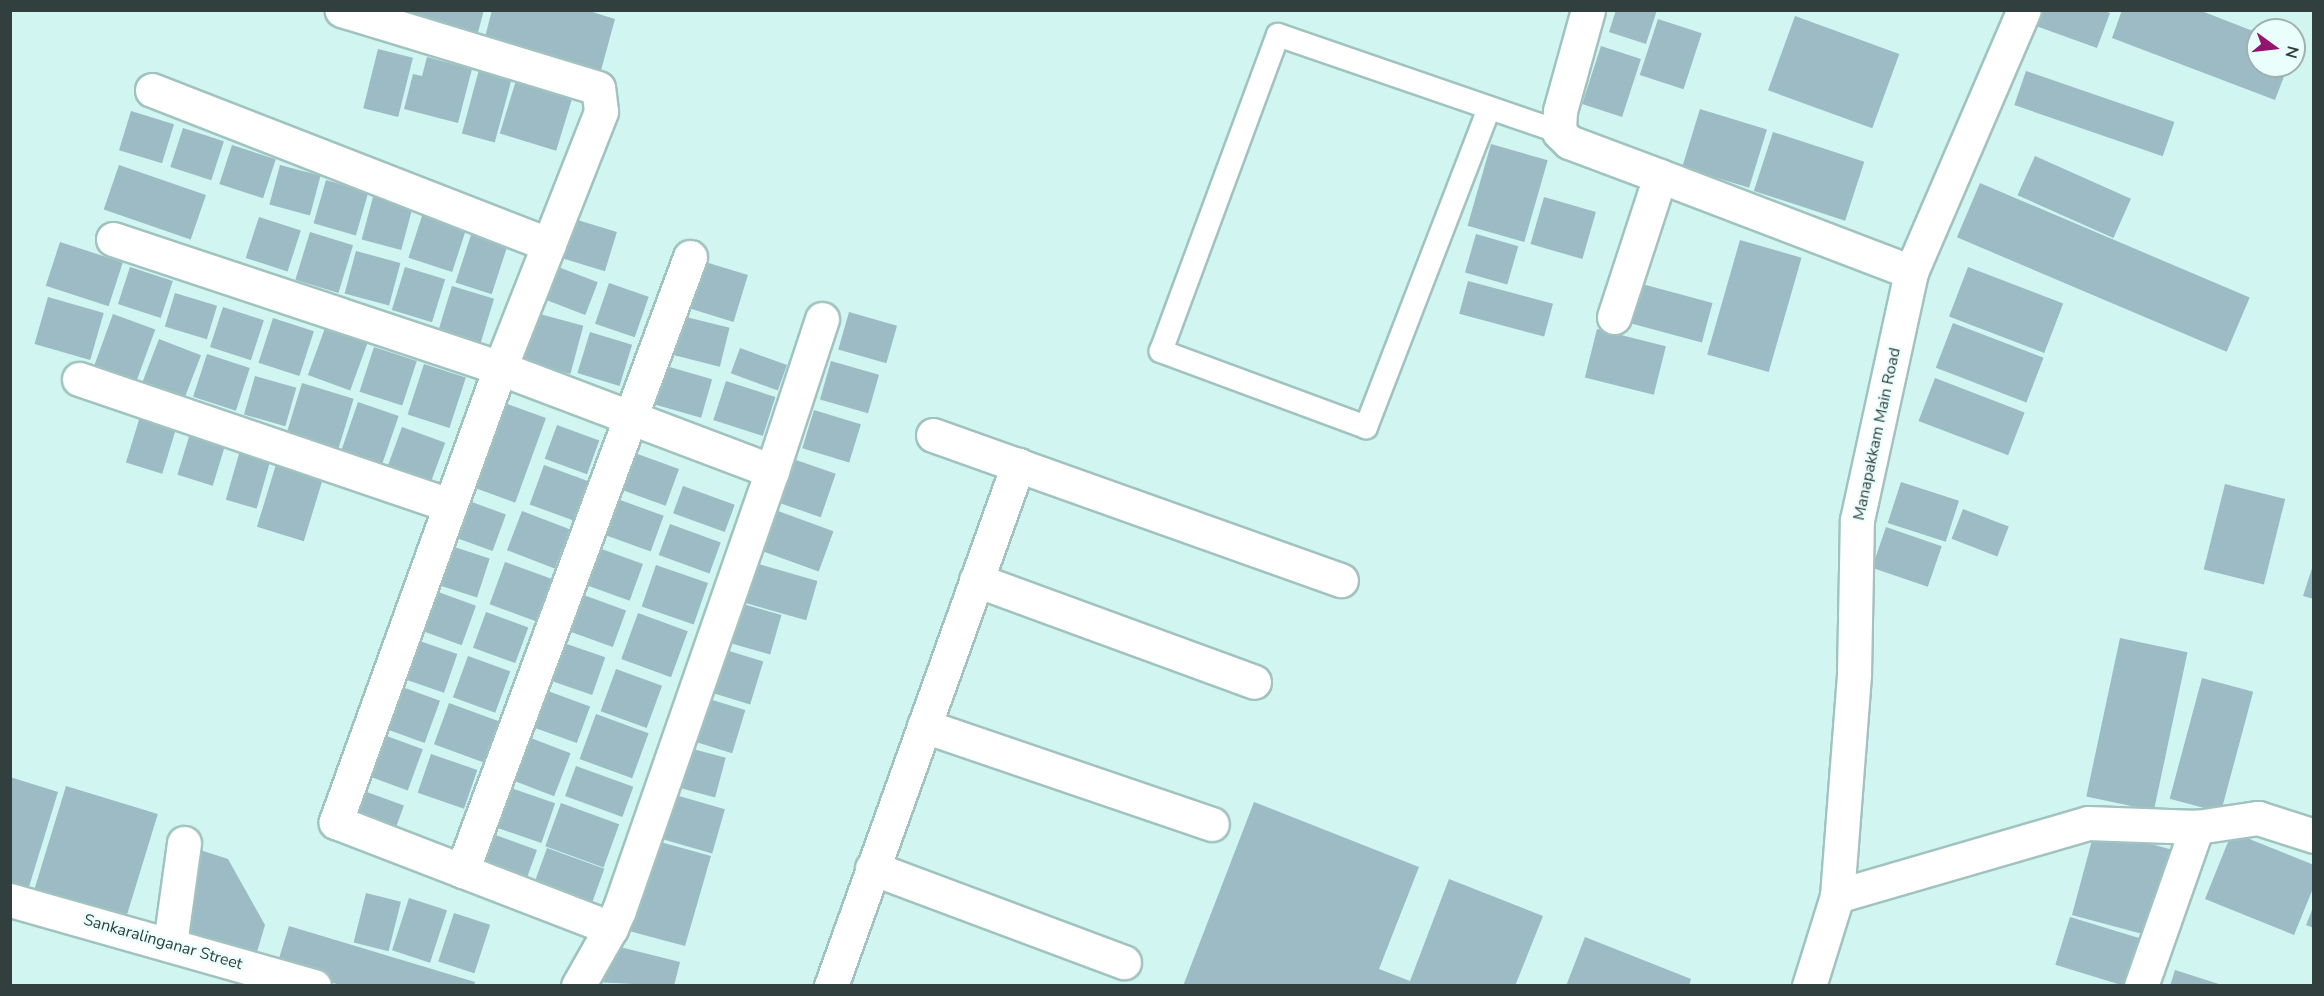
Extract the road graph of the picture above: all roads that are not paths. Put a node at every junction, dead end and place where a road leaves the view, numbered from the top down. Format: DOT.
graph roads {
  1 [pos="342,10"];
  2 [pos="1588,10"];
  3 [pos="2024,10"];
  4 [pos="381,16"];
  5 [pos="152,90"];
  6 [pos="1488,111"];
  7 [pos="1559,132"];
  8 [pos="1659,176"];
  9 [pos="113,239"];
  10 [pos="549,244"];
  11 [pos="690,257"];
  12 [pos="1911,272"];
  13 [pos="1614,317"];
  14 [pos="822,319"];
  15 [pos="500,368"];
  16 [pos="79,379"];
  17 [pos="630,417"];
  18 [pos="933,435"];
  19 [pos="1018,465"];
  20 [pos="772,471"];
  21 [pos="450,505"];
  22 [pos="976,580"];
  23 [pos="1341,580"];
  24 [pos="1254,682"];
  25 [pos="924,726"];
  26 [pos="1212,824"];
  27 [pos="2197,827"];
  28 [pos="2313,836"];
  29 [pos="184,843"];
  30 [pos="872,868"];
  31 [pos="462,871"];
  32 [pos="1837,896"];
  33 [pos="10,900"];
  34 [pos="611,928"];
  35 [pos="170,944"];
  36 [pos="1124,962"];
  37 [pos="314,986"];
  38 [pos="578,986"];
  39 [pos="831,986"];
  40 [pos="1809,986"];
  41 [pos="2141,986"];
  1 -- 4 [label="street"];
  2 -- 7 [label="street"];
  3 -- 12 [label="street, Manapakkam Main Road"];
  4 -- 10 [label="street"];
  5 -- 10 [label="street"];
  6 -- 6 [label="lane"];
  6 -- 7 [label="lane"];
  7 -- 8 [label="street"];
  8 -- 12 [label="street"];
  8 -- 13 [label="street"];
  9 -- 15 [label="street"];
  10 -- 15 [label="street"];
  11 -- 17 [label="street"];
  12 -- 32 [label="street, Manapakkam Main Road"];
  14 -- 20 [label="street"];
  15 -- 17 [label="street"];
  15 -- 21 [label="street"];
  16 -- 21 [label="street"];
  17 -- 20 [label="street"];
  17 -- 31 [label="street"];
  18 -- 19 [label="street"];
  19 -- 22 [label="street"];
  19 -- 23 [label="street"];
  20 -- 34 [label="street"];
  21 -- 31 [label="street"];
  22 -- 24 [label="street"];
  22 -- 25 [label="street"];
  25 -- 26 [label="street"];
  25 -- 30 [label="street"];
  27 -- 28 [label="street"];
  27 -- 32 [label="street"];
  27 -- 41 [label="street"];
  29 -- 35 [label="street"];
  30 -- 36 [label="street"];
  30 -- 39 [label="street"];
  31 -- 34 [label="street"];
  32 -- 40 [label="street, Manapakkam Main Road"];
  33 -- 35 [label="street, Sankaralinganar Street"];
  34 -- 38 [label="street"];
  35 -- 37 [label="street, Sankaralinganar Street"];
}
